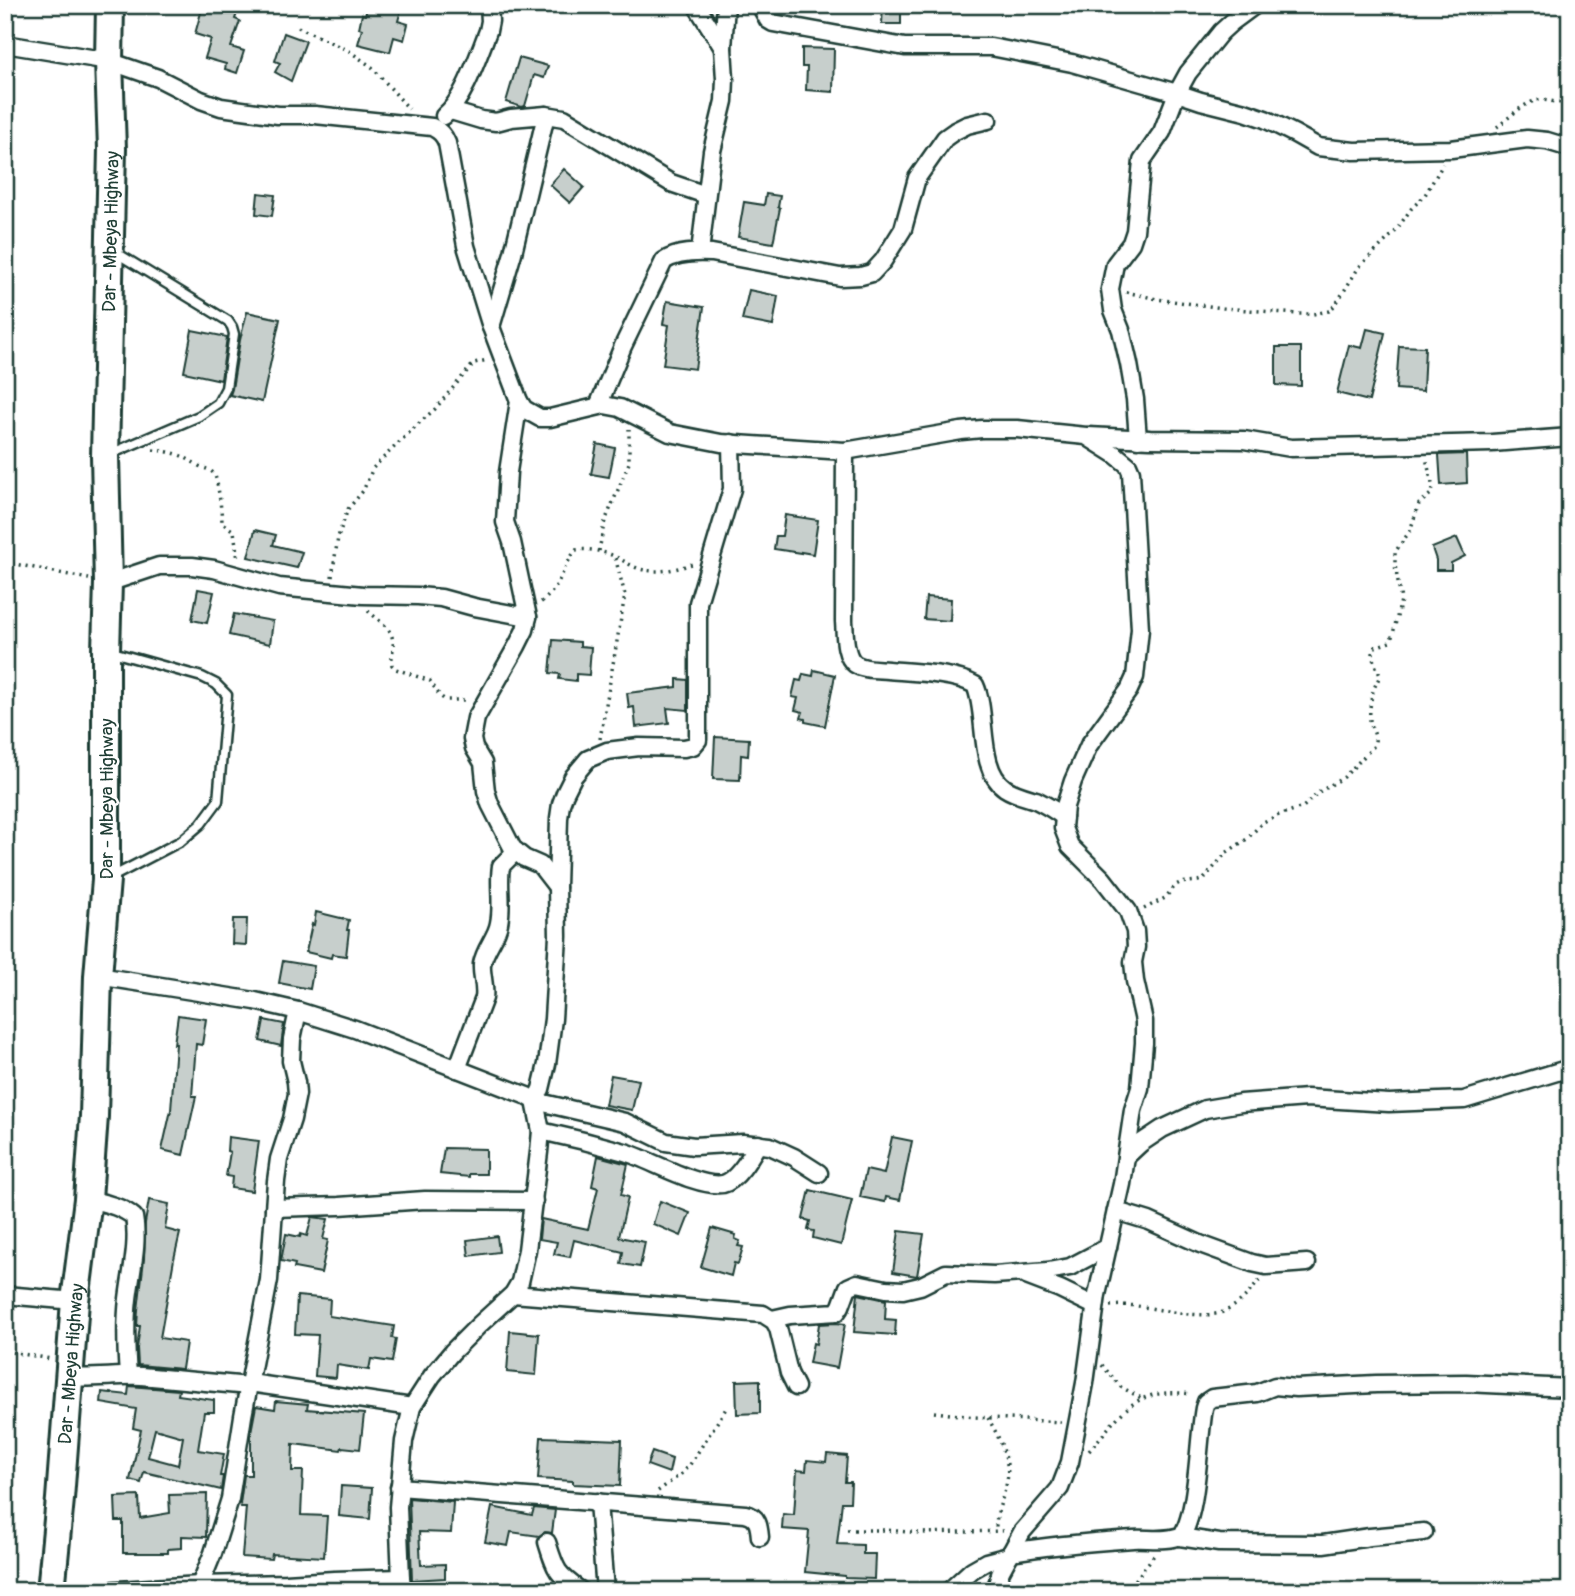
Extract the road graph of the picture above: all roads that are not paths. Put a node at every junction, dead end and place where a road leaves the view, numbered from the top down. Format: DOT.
graph roads {
  1 [pos="110,5"];
  2 [pos="489,5"];
  3 [pos="696,5"];
  4 [pos="726,5"];
  5 [pos="760,5"];
  6 [pos="1255,5"];
  7 [pos="5,44"];
  8 [pos="723,48"];
  9 [pos="109,61"];
  10 [pos="1177,93"];
  11 [pos="451,111"];
  12 [pos="546,115"];
  13 [pos="988,120"];
  14 [pos="428,127"];
  15 [pos="1570,148"];
  16 [pos="706,195"];
  17 [pos="109,249"];
  18 [pos="700,252"];
  19 [pos="491,327"];
  20 [pos="519,401"];
  21 [pos="598,406"];
  22 [pos="1086,436"];
  23 [pos="1570,437"];
  24 [pos="1138,439"];
  25 [pos="731,443"];
  26 [pos="845,451"];
  27 [pos="117,452"];
  28 [pos="108,583"];
  29 [pos="528,614"];
  30 [pos="106,650"];
  31 [pos="1064,817"];
  32 [pos="516,851"];
  33 [pos="106,880"];
  34 [pos="557,887"];
  35 [pos="98,976"];
  36 [pos="298,1011"];
  37 [pos="1570,1068"];
  38 [pos="457,1069"];
  39 [pos="535,1101"];
  40 [pos="541,1131"];
  41 [pos="758,1144"];
  42 [pos="1127,1156"];
  43 [pos="819,1173"];
  44 [pos="88,1199"];
  45 [pos="534,1201"];
  46 [pos="274,1208"];
  47 [pos="1116,1211"];
  48 [pos="1108,1247"];
  49 [pos="1307,1263"];
  50 [pos="1020,1274"];
  51 [pos="513,1294"];
  52 [pos="5,1295"];
  53 [pos="75,1301"];
  54 [pos="1095,1306"];
  55 [pos="772,1319"];
  56 [pos="69,1370"];
  57 [pos="128,1375"];
  58 [pos="249,1385"];
  59 [pos="796,1387"];
  60 [pos="1570,1388"];
  61 [pos="412,1407"];
  62 [pos="399,1487"];
  63 [pos="598,1502"];
  64 [pos="1424,1532"];
  65 [pos="760,1537"];
  66 [pos="1173,1538"];
  67 [pos="547,1542"];
  68 [pos="1010,1554"];
  69 [pos="402,1584"];
  70 [pos="200,1585"];
  71 [pos="51,1591"];
  72 [pos="101,1591"];
  73 [pos="581,1591"];
  74 [pos="605,1591"];
  75 [pos="949,1591"];
  76 [pos="995,1591"];
  1 -- 9 [label="highway, Dar - Mbeya Highway"];
  2 -- 11 [label="street"];
  3 -- 8 [label="street"];
  4 -- 8 [label="street"];
  5 -- 10 [label="street"];
  6 -- 10 [label="street"];
  7 -- 9 [label="street"];
  8 -- 16 [label="street"];
  9 -- 14 [label="street"];
  9 -- 17 [label="highway, Dar - Mbeya Highway"];
  10 -- 15 [label="street"];
  10 -- 24 [label="street"];
  11 -- 12 [label="street"];
  11 -- 14 [label="street"];
  12 -- 16 [label="street"];
  12 -- 19 [label="street"];
  13 -- 18 [label="street"];
  14 -- 19 [label="street"];
  16 -- 18 [label="street"];
  17 -- 27 [label="highway, Dar - Mbeya Highway"];
  17 -- 27 [label="lane"];
  18 -- 21 [label="street"];
  19 -- 20 [label="street"];
  20 -- 21 [label="street"];
  20 -- 29 [label="street"];
  21 -- 25 [label="street"];
  22 -- 24 [label="street"];
  22 -- 26 [label="street"];
  22 -- 31 [label="street"];
  23 -- 24 [label="street"];
  25 -- 26 [label="street"];
  25 -- 34 [label="street"];
  26 -- 31 [label="street"];
  27 -- 28 [label="highway, Dar - Mbeya Highway"];
  28 -- 29 [label="street"];
  28 -- 30 [label="highway, Dar - Mbeya Highway"];
  29 -- 32 [label="street"];
  30 -- 33 [label="highway, Dar - Mbeya Highway"];
  30 -- 33 [label="lane"];
  31 -- 42 [label="street"];
  32 -- 34 [label="street"];
  32 -- 38 [label="street"];
  33 -- 35 [label="highway, Dar - Mbeya Highway"];
  34 -- 39 [label="street"];
  35 -- 36 [label="street"];
  35 -- 44 [label="highway, Dar - Mbeya Highway"];
  36 -- 38 [label="street"];
  36 -- 46 [label="street"];
  37 -- 42 [label="street"];
  38 -- 39 [label="street"];
  39 -- 40 [label="street"];
  39 -- 41 [label="street"];
  40 -- 41 [label="street"];
  40 -- 45 [label="street"];
  41 -- 43 [label="street"];
  42 -- 47 [label="street"];
  44 -- 53 [label="highway, Dar - Mbeya Highway"];
  44 -- 57 [label="street"];
  45 -- 46 [label="street"];
  45 -- 51 [label="street"];
  46 -- 58 [label="street"];
  47 -- 48 [label="street"];
  47 -- 49 [label="street"];
  48 -- 50 [label="street"];
  48 -- 54 [label="street"];
  50 -- 54 [label="street"];
  50 -- 55 [label="street"];
  51 -- 55 [label="street"];
  51 -- 61 [label="street"];
  52 -- 53 [label="street"];
  53 -- 56 [label="highway, Dar - Mbeya Highway"];
  54 -- 68 [label="street"];
  55 -- 59 [label="street"];
  56 -- 57 [label="street"];
  56 -- 71 [label="highway, Dar - Mbeya Highway"];
  57 -- 58 [label="street"];
  58 -- 61 [label="street"];
  58 -- 70 [label="street"];
  60 -- 66 [label="street"];
  61 -- 62 [label="street"];
  62 -- 63 [label="street"];
  62 -- 69 [label="street"];
  63 -- 65 [label="street"];
  63 -- 74 [label="street"];
  64 -- 66 [label="street"];
  66 -- 68 [label="street"];
  67 -- 73 [label="street"];
  68 -- 75 [label="street"];
  68 -- 76 [label="street"];
  69 -- 70 [label="street"];
  70 -- 72 [label="street"];
}
